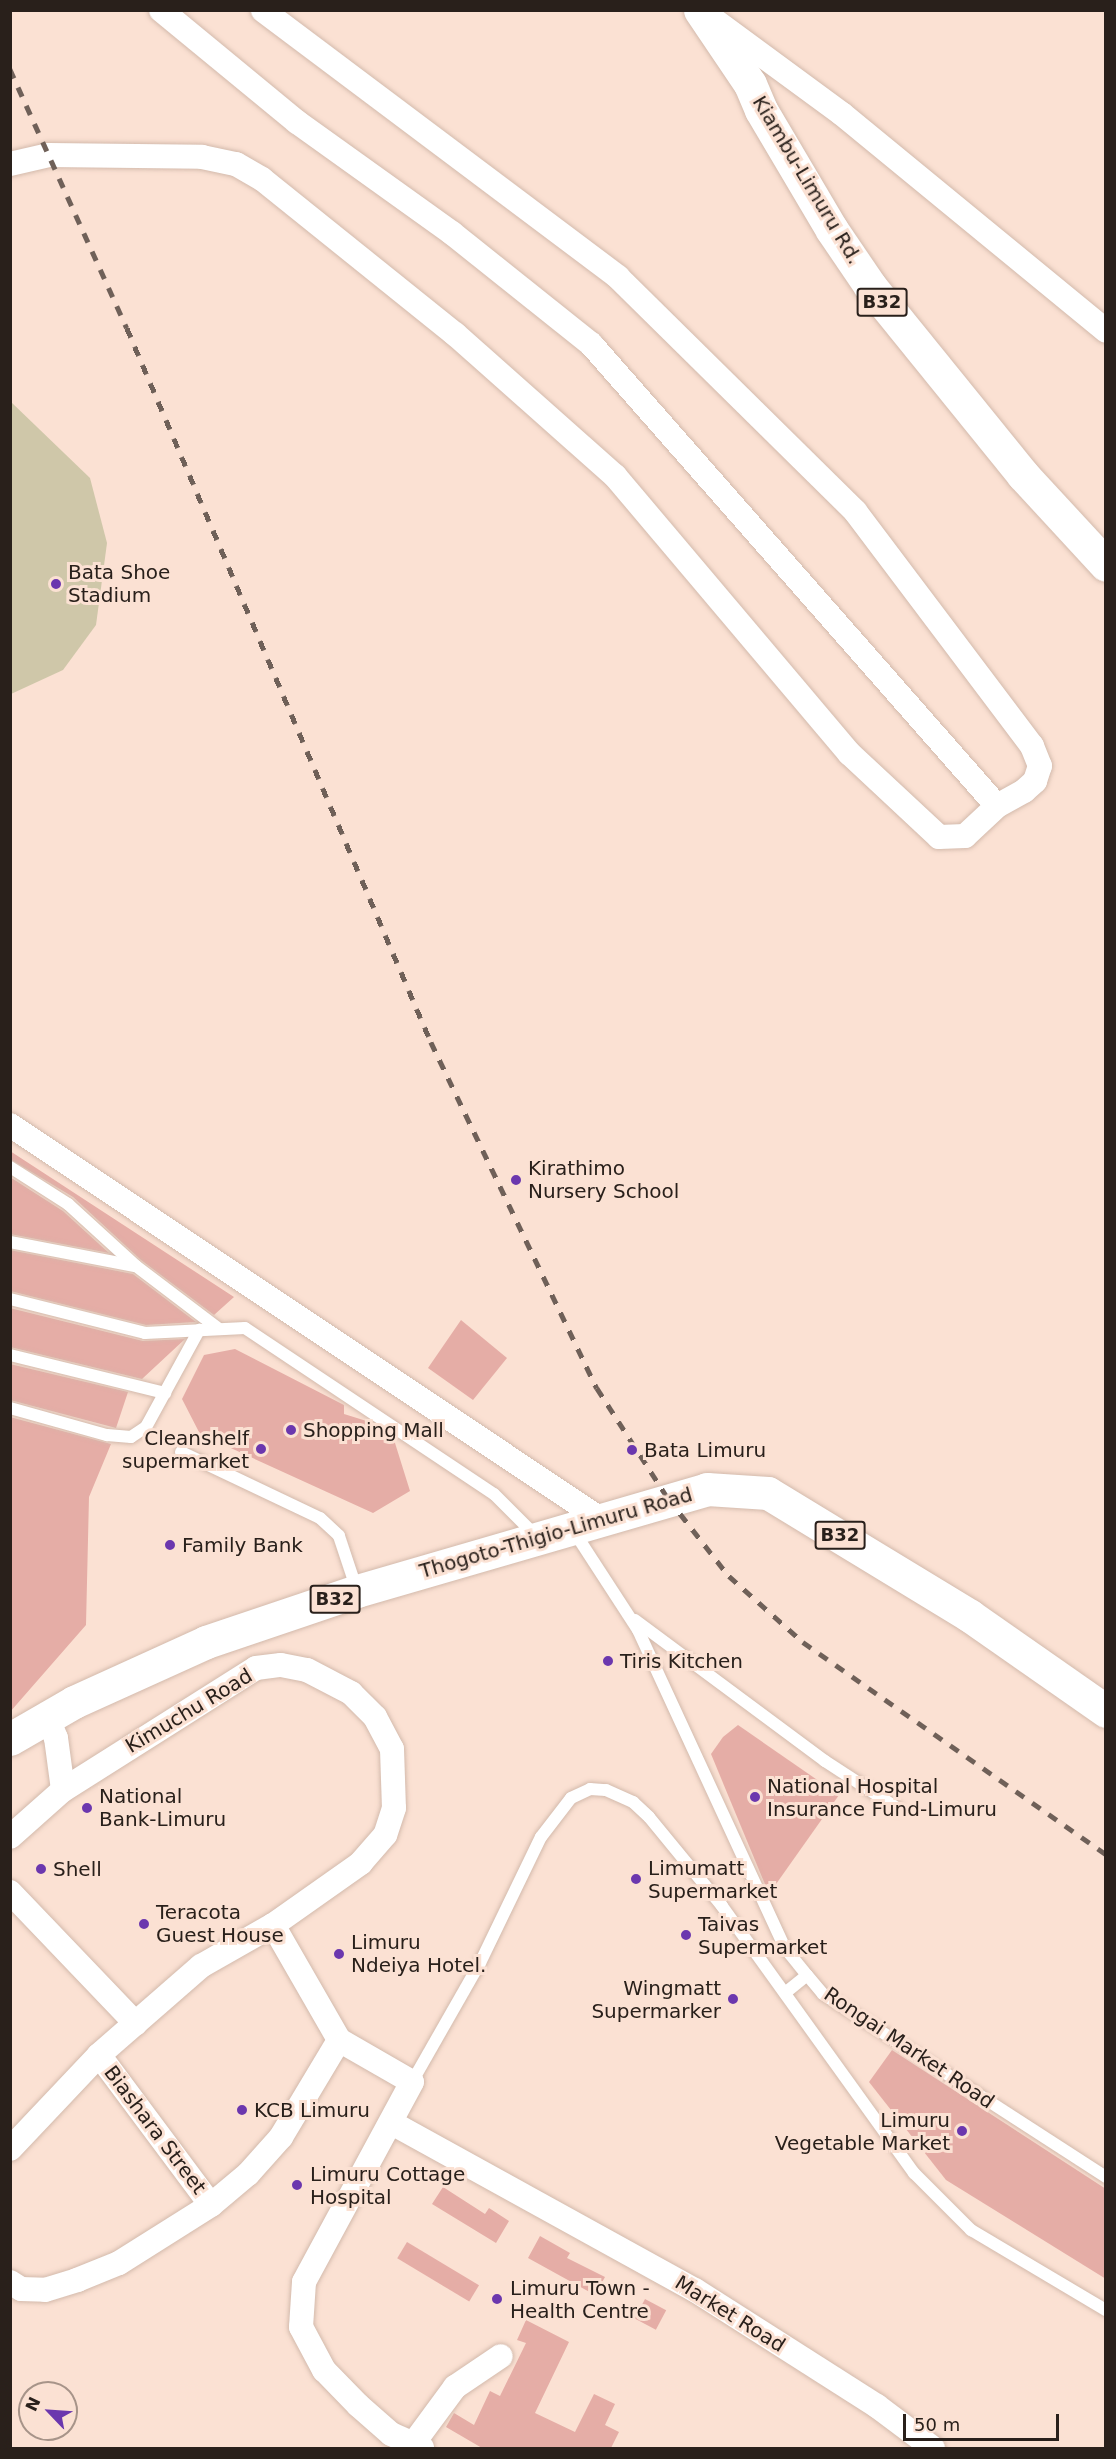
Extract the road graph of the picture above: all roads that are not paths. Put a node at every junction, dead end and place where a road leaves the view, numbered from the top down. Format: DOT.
graph roads {
  1 [pos="161,10"];
  2 [pos="263,10"];
  3 [pos="700,10"];
  4 [pos="10,164"];
  5 [pos="1106,331"];
  6 [pos="1106,566"];
  7 [pos="997,806"];
  8 [pos="10,1125"];
  9 [pos="10,1167"];
  10 [pos="10,1242"];
  11 [pos="136,1266"];
  12 [pos="10,1299"];
  13 [pos="219,1329"];
  14 [pos="199,1330"];
  15 [pos="10,1355"];
  16 [pos="165,1393"];
  17 [pos="10,1408"];
  18 [pos="181,1452"];
  19 [pos="586,1524"];
  20 [pos="540,1540"];
  21 [pos="357,1591"];
  22 [pos="630,1616"];
  23 [pos="1106,1711"];
  24 [pos="47,1716"];
  25 [pos="10,1739"];
  26 [pos="63,1790"];
  27 [pos="897,1808"];
  28 [pos="10,1837"];
  29 [pos="10,1892"];
  30 [pos="273,1924"];
  31 [pos="807,1975"];
  32 [pos="785,1993"];
  33 [pos="136,2024"];
  34 [pos="339,2040"];
  35 [pos="99,2055"];
  36 [pos="412,2082"];
  37 [pos="392,2123"];
  38 [pos="10,2149"];
  39 [pos="1106,2177"];
  40 [pos="211,2205"];
  41 [pos="10,2282"];
  42 [pos="1106,2310"];
  43 [pos="501,2356"];
  44 [pos="908,2441"];
  45 [pos="417,2446"];
  46 [pos="933,2448"];
  1 -- 7 [label="street"];
  2 -- 7 [label="street"];
  3 -- 5 [label="street"];
  3 -- 6 [label="highway, Kiambu-Limuru Rd. / B32"];
  4 -- 7 [label="street"];
  8 -- 19 [label="street"];
  9 -- 11 [label="lane"];
  10 -- 11 [label="lane"];
  11 -- 13 [label="lane"];
  12 -- 14 [label="lane"];
  13 -- 14 [label="lane"];
  13 -- 20 [label="lane"];
  14 -- 16 [label="lane"];
  15 -- 16 [label="lane"];
  16 -- 17 [label="lane"];
  18 -- 21 [label="lane"];
  19 -- 20 [label="highway, Thogoto-Thigio-Limuru Road / B32"];
  19 -- 22 [label="lane, Rongai Market Road"];
  19 -- 23 [label="highway, Thogoto-Thigio-Limuru Road / B32"];
  20 -- 21 [label="highway, Thogoto-Thigio-Limuru Road / B32"];
  21 -- 24 [label="highway, Thogoto-Thigio-Limuru Road / B32"];
  22 -- 27 [label="lane"];
  22 -- 31 [label="lane, Rongai Market Road"];
  24 -- 25 [label="highway, Thogoto-Thigio-Limuru Road / B32"];
  24 -- 26 [label="street"];
  26 -- 28 [label="street, Kimuchu Road"];
  26 -- 30 [label="street, Kimuchu Road"];
  29 -- 33 [label="street"];
  30 -- 33 [label="street, Kimuchu Road"];
  30 -- 34 [label="street"];
  31 -- 32 [label="lane"];
  31 -- 39 [label="lane, Rongai Market Road"];
  32 -- 36 [label="lane, Rongai Market Road"];
  32 -- 42 [label="lane, Rongai Market Road"];
  33 -- 35 [label="street, Kimuchu Road"];
  34 -- 36 [label="street"];
  34 -- 40 [label="street"];
  35 -- 38 [label="street, Kimuchu Road"];
  35 -- 40 [label="street, Biashara Street"];
  36 -- 37 [label="street"];
  37 -- 44 [label="street, Market Road"];
  37 -- 45 [label="street"];
  40 -- 41 [label="street"];
  43 -- 45 [label="street"];
  44 -- 46 [label="street, Market Road"];
}
